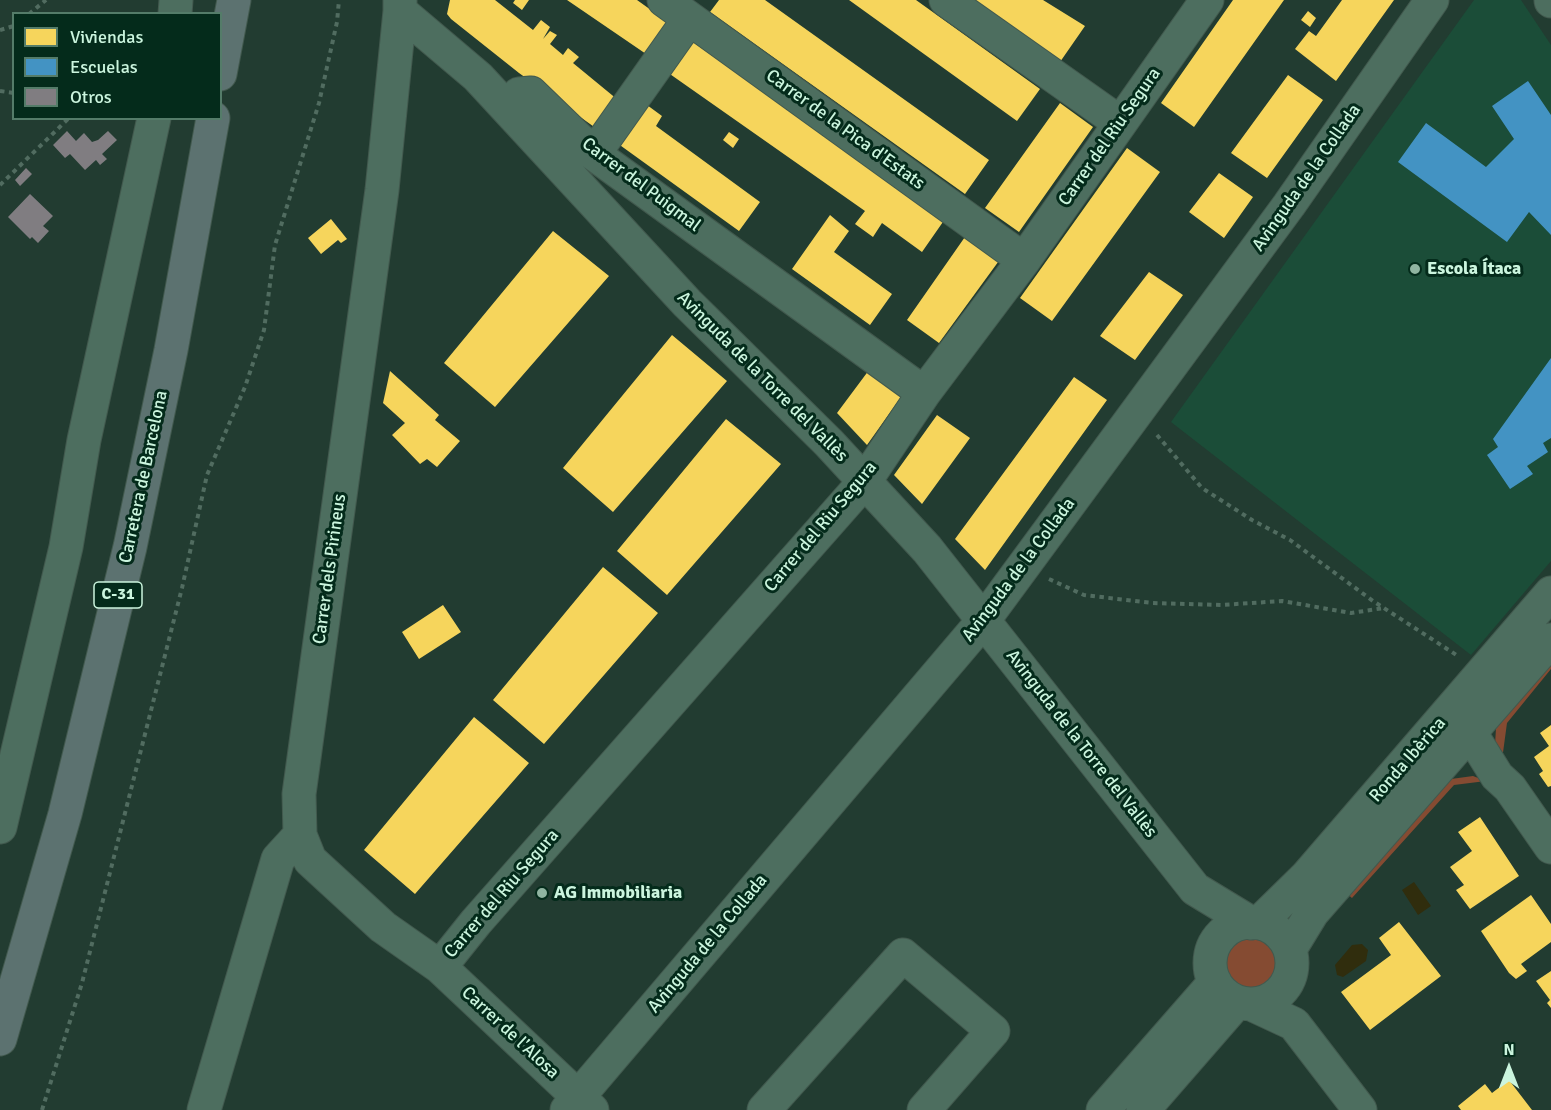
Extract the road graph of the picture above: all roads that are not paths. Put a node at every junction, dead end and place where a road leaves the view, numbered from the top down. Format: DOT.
graph roads {
  1 [pos="234,0"];
  2 [pos="664,0"];
  3 [pos="946,0"];
  4 [pos="1207,0"];
  5 [pos="1432,0"];
  6 [pos="400,6"];
  7 [pos="680,32"];
  8 [pos="222,63"];
  9 [pos="154,120"];
  10 [pos="213,120"];
  11 [pos="1119,122"];
  12 [pos="594,154"];
  13 [pos="1024,260"];
  14 [pos="687,303"];
  15 [pos="924,393"];
  16 [pos="865,481"];
  17 [pos="1551,593"];
  18 [pos="983,621"];
  19 [pos="1551,640"];
  20 [pos="1471,734"];
  21 [pos="0,827"];
  22 [pos="300,836"];
  23 [pos="1551,847"];
  24 [pos="1195,889"];
  25 [pos="1255,923"];
  26 [pos="1216,942"];
  27 [pos="1290,949"];
  28 [pos="440,967"];
  29 [pos="1286,984"];
  30 [pos="1234,996"];
  31 [pos="1294,1024"];
  32 [pos="0,1039"];
  33 [pos="579,1106"];
  34 [pos="204,1110"];
  35 [pos="764,1110"];
  36 [pos="924,1110"];
  37 [pos="1103,1110"];
  38 [pos="1143,1110"];
  39 [pos="1360,1110"];
  1 -- 8 [label="highway"];
  2 -- 13 [label="street, Carrer de la Pica d'Estats"];
  3 -- 11 [label="street"];
  4 -- 11 [label="street, Carrer del Riu Segura"];
  5 -- 18 [label="street, Avinguda de la Collada"];
  6 -- 14 [label="street, Avinguda de la Torre del Vallès"];
  6 -- 22 [label="street, Carrer dels Pirineus"];
  7 -- 12 [label="street"];
  9 -- 21 [label="street"];
  10 -- 32 [label="highway, Carretera de Barcelona / C-31"];
  11 -- 13 [label="street, Carrer del Riu Segura"];
  12 -- 14 [label="street, Carrer del Puigmal"];
  12 -- 15 [label="street, Carrer del Puigmal"];
  13 -- 15 [label="street, Carrer del Riu Segura"];
  14 -- 16 [label="street, Avinguda de la Torre del Vallès"];
  15 -- 16 [label="street, Carrer del Riu Segura"];
  16 -- 18 [label="street, Avinguda de la Torre del Vallès"];
  16 -- 28 [label="street, Carrer del Riu Segura"];
  17 -- 25 [label="street, Ronda Ibèrica"];
  18 -- 24 [label="street, Avinguda de la Torre del Vallès"];
  18 -- 33 [label="street, Avinguda de la Collada"];
  19 -- 20 [label="street, Ronda Ibèrica"];
  20 -- 23 [label="street"];
  20 -- 27 [label="street, Ronda Ibèrica"];
  22 -- 28 [label="street, Carrer de l'Alosa"];
  22 -- 34 [label="street"];
  24 -- 25 [label="street, Avinguda de la Torre del Vallès"];
  24 -- 26 [label="street, Avinguda de la Torre del Vallès"];
  25 -- 26 [label="street, Ronda Ibèrica"];
  25 -- 27 [label="street"];
  26 -- 30 [label="street"];
  27 -- 29 [label="street, Ronda Ibèrica"];
  28 -- 33 [label="street, Carrer de l'Alosa"];
  29 -- 30 [label="street"];
  29 -- 31 [label="street"];
  30 -- 31 [label="street"];
  30 -- 37 [label="street"];
  30 -- 38 [label="street"];
  31 -- 39 [label="street"];
  35 -- 36 [label="street"];
}
